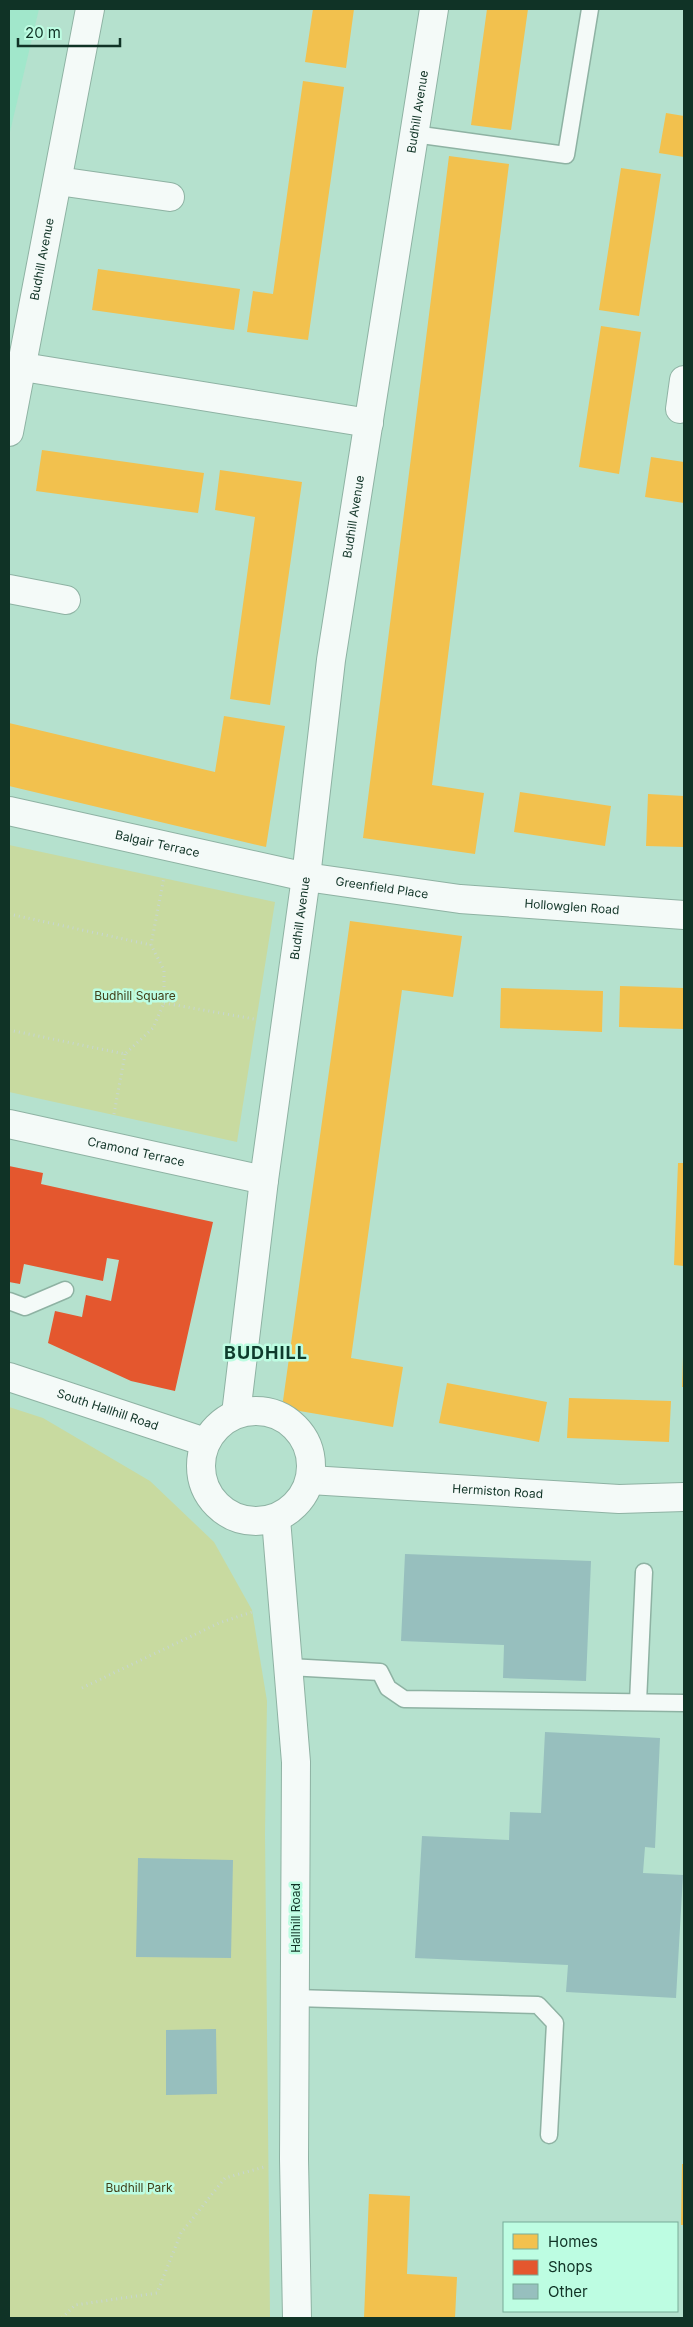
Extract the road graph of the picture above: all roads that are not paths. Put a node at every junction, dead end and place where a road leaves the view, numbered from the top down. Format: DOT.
graph roads {
  1 [pos="90,9"];
  2 [pos="434,9"];
  3 [pos="590,9"];
  4 [pos="414,134"];
  5 [pos="58,181"];
  6 [pos="170,197"];
  7 [pos="23,367"];
  8 [pos="684,380"];
  9 [pos="680,409"];
  10 [pos="369,424"];
  11 [pos="9,432"];
  12 [pos="9,589"];
  13 [pos="66,600"];
  14 [pos="9,811"];
  15 [pos="306,877"];
  16 [pos="460,899"];
  17 [pos="684,915"];
  18 [pos="9,1124"];
  19 [pos="264,1180"];
  20 [pos="65,1290"];
  21 [pos="9,1301"];
  22 [pos="9,1377"];
  23 [pos="236,1414"];
  24 [pos="205,1442"];
  25 [pos="310,1480"];
  26 [pos="684,1497"];
  27 [pos="276,1519"];
  28 [pos="644,1572"];
  29 [pos="289,1667"];
  30 [pos="638,1702"];
  31 [pos="684,1703"];
  32 [pos="295,1998"];
  33 [pos="549,2135"];
  34 [pos="297,2318"];
  1 -- 5 [label="street, Budhill Avenue"];
  2 -- 4 [label="street, Budhill Avenue"];
  3 -- 4 [label="lane"];
  4 -- 10 [label="street, Budhill Avenue"];
  5 -- 6 [label="street"];
  5 -- 7 [label="street, Budhill Avenue"];
  7 -- 10 [label="street"];
  7 -- 11 [label="street, Budhill Avenue"];
  8 -- 9 [label="street"];
  10 -- 15 [label="street, Budhill Avenue"];
  12 -- 13 [label="street"];
  14 -- 15 [label="street, Balgair Terrace"];
  15 -- 16 [label="street, Greenfield Place"];
  15 -- 19 [label="street, Budhill Avenue"];
  16 -- 17 [label="street, Hollowglen Road"];
  18 -- 19 [label="street, Cramond Terrace"];
  19 -- 23 [label="street, Budhill Avenue"];
  20 -- 21 [label="lane"];
  22 -- 24 [label="street, South Hallhill Road"];
  23 -- 24 [label="street"];
  23 -- 25 [label="street"];
  24 -- 27 [label="street"];
  25 -- 26 [label="street, Hermiston Road"];
  25 -- 27 [label="street"];
  27 -- 29 [label="street, Hallhill Road"];
  28 -- 30 [label="lane"];
  29 -- 30 [label="lane"];
  29 -- 32 [label="street, Hallhill Road"];
  30 -- 31 [label="lane"];
  32 -- 33 [label="lane"];
  32 -- 34 [label="street, Hallhill Road"];
}
